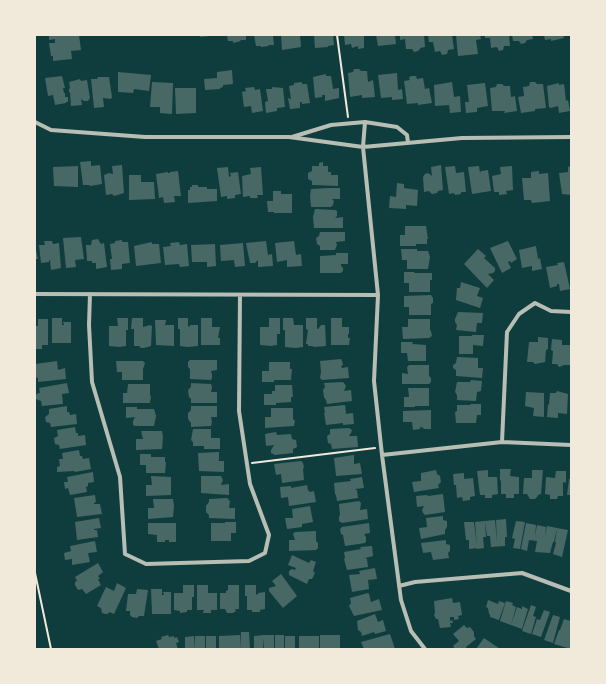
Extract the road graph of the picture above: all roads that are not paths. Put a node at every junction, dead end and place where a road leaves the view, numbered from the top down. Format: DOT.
graph roads {
  1 [pos="35,122"];
  2 [pos="365,122"];
  3 [pos="289,137"];
  4 [pos="571,137"];
  5 [pos="408,143"];
  6 [pos="363,147"];
  7 [pos="35,294"];
  8 [pos="90,294"];
  9 [pos="240,295"];
  10 [pos="378,295"];
  11 [pos="571,312"];
  12 [pos="502,442"];
  13 [pos="571,445"];
  14 [pos="382,455"];
  15 [pos="399,586"];
  16 [pos="571,591"];
  17 [pos="425,649"];
  1 -- 3 [label="street"];
  2 -- 3 [label="street"];
  2 -- 5 [label="street"];
  2 -- 6 [label="street"];
  3 -- 6 [label="street"];
  4 -- 5 [label="street"];
  5 -- 6 [label="street"];
  6 -- 10 [label="street"];
  7 -- 8 [label="street"];
  8 -- 9 [label="street"];
  8 -- 9 [label="street"];
  9 -- 10 [label="street"];
  10 -- 14 [label="street"];
  11 -- 12 [label="street"];
  12 -- 13 [label="street"];
  12 -- 14 [label="street"];
  14 -- 15 [label="street"];
  15 -- 16 [label="street"];
  15 -- 17 [label="street"];
}
